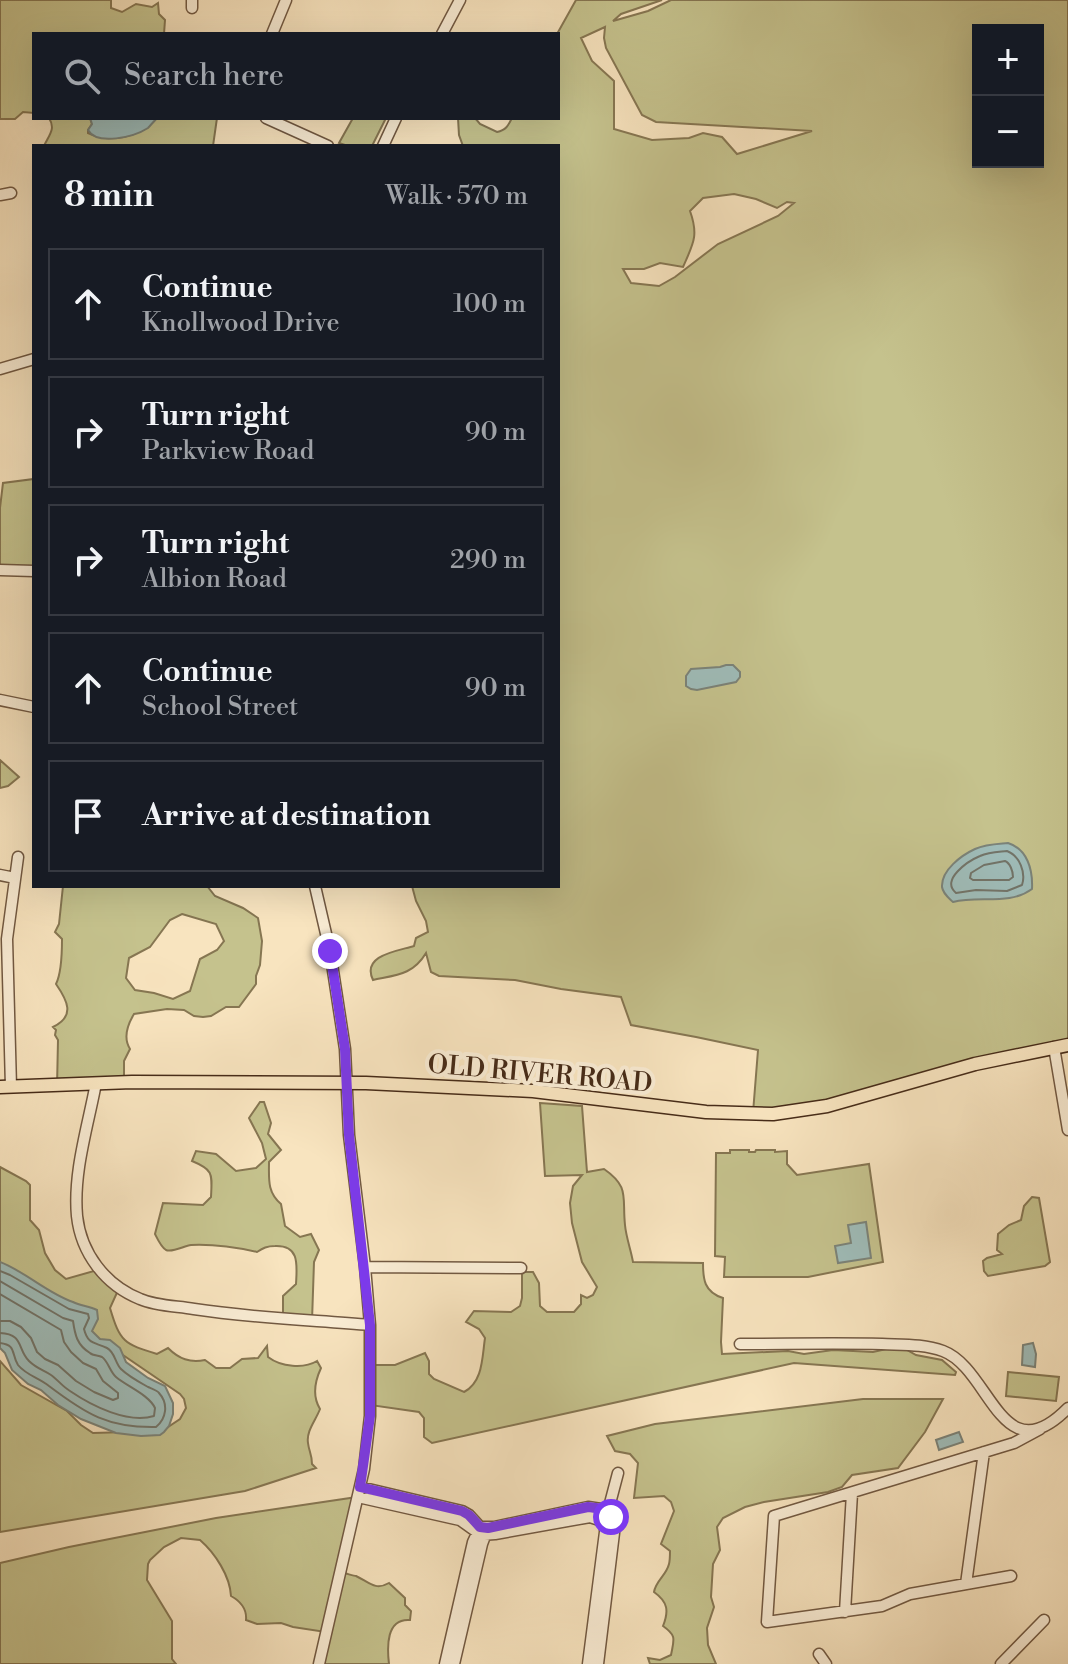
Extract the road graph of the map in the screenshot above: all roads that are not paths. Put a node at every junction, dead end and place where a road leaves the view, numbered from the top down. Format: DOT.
graph roads {
  1 [pos="286,0"];
  2 [pos="460,0"];
  3 [pos="273,32"];
  4 [pos="443,32"];
  5 [pos="270,120"];
  6 [pos="395,120"];
  7 [pos="324,144"];
  8 [pos="384,144"];
  9 [pos="32,360"];
  10 [pos="0,369"];
  11 [pos="0,570"];
  12 [pos="32,571"];
  13 [pos="0,700"];
  14 [pos="32,707"];
  15 [pos="18,857"];
  16 [pos="0,875"];
  17 [pos="15,878"];
  18 [pos="315,888"];
  19 [pos="1068,1045"];
  20 [pos="1054,1047"];
  21 [pos="96,1083"];
  22 [pos="347,1084"];
  23 [pos="6,1087"];
  24 [pos="1067,1123"];
  25 [pos="365,1267"];
  26 [pos="521,1268"];
  27 [pos="370,1325"];
  28 [pos="740,1344"];
  29 [pos="1068,1408"];
  30 [pos="1040,1429"];
  31 [pos="984,1452"];
  32 [pos="618,1473"];
  33 [pos="359,1492"];
  34 [pos="852,1493"];
  35 [pos="608,1511"];
  36 [pos="482,1531"];
  37 [pos="1011,1576"];
  38 [pos="966,1584"];
  39 [pos="845,1612"];
  40 [pos="1044,1620"];
  41 [pos="319,1664"];
  42 [pos="445,1664"];
  43 [pos="454,1664"];
  44 [pos="588,1664"];
  45 [pos="598,1664"];
  46 [pos="1001,1664"];
  1 -- 3 [label="street"];
  2 -- 4 [label="street"];
  5 -- 7 [label="street"];
  6 -- 8 [label="street"];
  9 -- 10 [label="street"];
  11 -- 12 [label="street"];
  13 -- 14 [label="street"];
  15 -- 17 [label="street"];
  16 -- 17 [label="street"];
  17 -- 23 [label="street"];
  18 -- 22 [label="street"];
  19 -- 20 [label="main road, OLD RIVER ROAD"];
  20 -- 22 [label="main road, OLD RIVER ROAD"];
  20 -- 24 [label="street"];
  21 -- 22 [label="main road, OLD RIVER ROAD"];
  21 -- 23 [label="main road, OLD RIVER ROAD"];
  21 -- 27 [label="street"];
  22 -- 25 [label="street"];
  25 -- 26 [label="street"];
  25 -- 27 [label="street"];
  27 -- 33 [label="street"];
  28 -- 30 [label="street"];
  29 -- 30 [label="street"];
  30 -- 31 [label="street"];
  31 -- 34 [label="street"];
  31 -- 38 [label="street"];
  32 -- 35 [label="street"];
  33 -- 36 [label="street"];
  33 -- 41 [label="street"];
  34 -- 39 [label="street"];
  34 -- 39 [label="street"];
  35 -- 36 [label="street"];
  35 -- 45 [label="street"];
  36 -- 42 [label="street"];
  36 -- 43 [label="street"];
  36 -- 44 [label="street"];
  37 -- 38 [label="street"];
  38 -- 39 [label="street"];
  40 -- 46 [label="street"];
}
